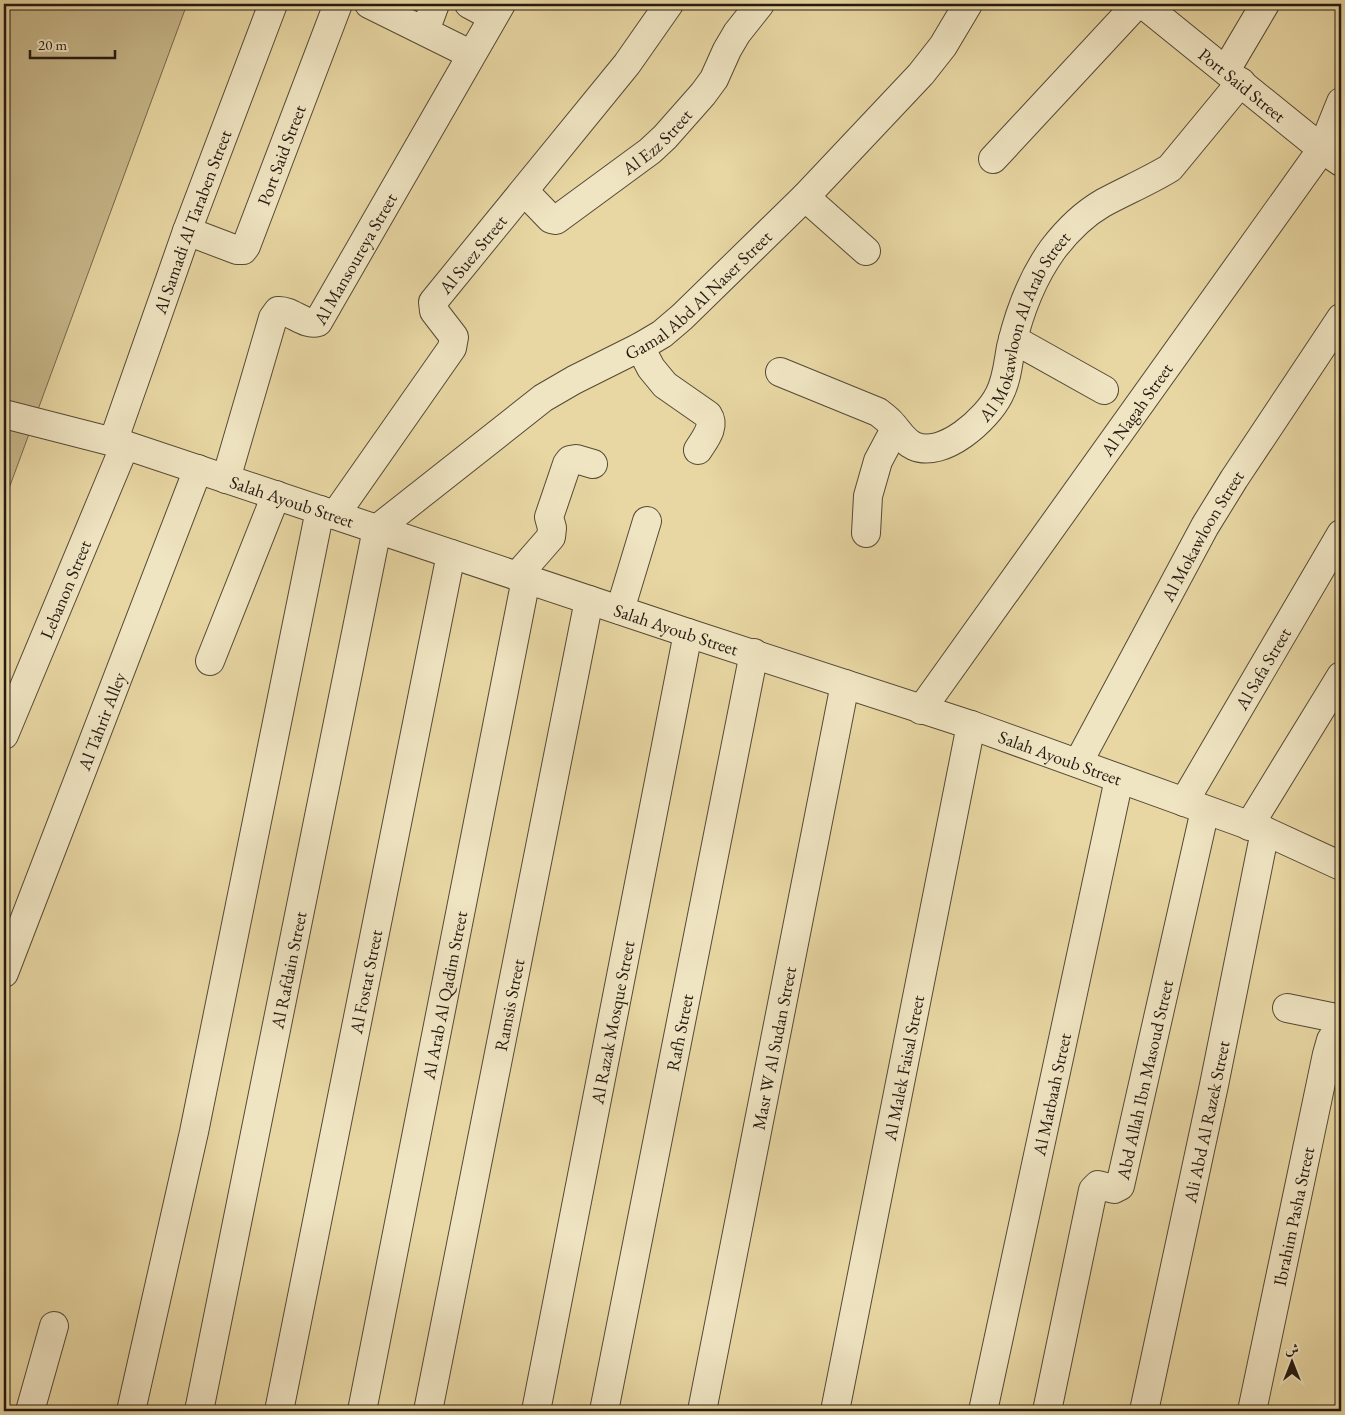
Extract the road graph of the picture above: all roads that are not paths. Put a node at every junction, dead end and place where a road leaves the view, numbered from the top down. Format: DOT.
graph roads {
  1 [pos="273,4"];
  2 [pos="338,4"];
  3 [pos="369,4"];
  4 [pos="435,4"];
  5 [pos="470,4"];
  6 [pos="669,4"];
  7 [pos="760,4"];
  8 [pos="968,4"];
  9 [pos="1144,4"];
  10 [pos="1264,4"];
  11 [pos="497,10"];
  12 [pos="425,32"];
  13 [pos="470,54"];
  14 [pos="1233,76"];
  15 [pos="1341,102"];
  16 [pos="1332,156"];
  17 [pos="993,159"];
  18 [pos="524,191"];
  19 [pos="805,197"];
  20 [pos="187,231"];
  21 [pos="866,250"];
  22 [pos="1341,318"];
  23 [pos="1013,339"];
  24 [pos="640,347"];
  25 [pos="780,372"];
  26 [pos="1104,390"];
  27 [pos="4,414"];
  28 [pos="895,429"];
  29 [pos="119,444"];
  30 [pos="698,450"];
  31 [pos="594,464"];
  32 [pos="198,469"];
  33 [pos="226,479"];
  34 [pos="276,495"];
  35 [pos="327,512"];
  36 [pos="647,520"];
  37 [pos="377,529"];
  38 [pos="866,533"];
  39 [pos="1341,534"];
  40 [pos="451,554"];
  41 [pos="521,577"];
  42 [pos="589,600"];
  43 [pos="620,610"];
  44 [pos="688,633"];
  45 [pos="754,653"];
  46 [pos="210,661"];
  47 [pos="1341,676"];
  48 [pos="845,684"];
  49 [pos="921,710"];
  50 [pos="971,725"];
  51 [pos="4,735"];
  52 [pos="1078,763"];
  53 [pos="1119,779"];
  54 [pos="1194,806"];
  55 [pos="1257,828"];
  56 [pos="1341,866"];
  57 [pos="4,973"];
  58 [pos="1287,1008"];
  59 [pos="1341,1019"];
  60 [pos="1341,1025"];
  61 [pos="54,1326"];
  62 [pos="30,1411"];
  63 [pos="131,1411"];
  64 [pos="199,1411"];
  65 [pos="279,1411"];
  66 [pos="362,1411"];
  67 [pos="428,1411"];
  68 [pos="536,1411"];
  69 [pos="604,1411"];
  70 [pos="702,1411"];
  71 [pos="835,1411"];
  72 [pos="983,1411"];
  73 [pos="1047,1411"];
  74 [pos="1144,1411"];
  75 [pos="1252,1411"];
  1 -- 20 [label="street, Al Samadi Al Taraben Street"];
  2 -- 20 [label="street, Port Said Street"];
  3 -- 12 [label="street"];
  4 -- 12 [label="street"];
  5 -- 11 [label="street"];
  6 -- 18 [label="street, Al Suez Street"];
  7 -- 18 [label="street, Al Ezz Street"];
  8 -- 19 [label="street, Gamal Abd Al Naser Street"];
  9 -- 14 [label="street, Port Said Street"];
  9 -- 17 [label="street"];
  10 -- 14 [label="street, Al Mokawloon Al Arab Street"];
  11 -- 13 [label="street, Al Mansoureya Street"];
  12 -- 13 [label="street"];
  13 -- 33 [label="street, Al Mansoureya Street"];
  14 -- 16 [label="street, Port Said Street"];
  14 -- 23 [label="street, Al Mokawloon Al Arab Street"];
  15 -- 16 [label="street, Al Nagah Street"];
  16 -- 49 [label="street, Al Nagah Street"];
  18 -- 35 [label="street, Al Suez Street"];
  19 -- 21 [label="street"];
  19 -- 24 [label="street, Gamal Abd Al Naser Street"];
  20 -- 29 [label="street, Al Samadi Al Taraben Street"];
  22 -- 52 [label="street, Al Mokawloon Street"];
  23 -- 26 [label="street"];
  23 -- 28 [label="street, Al Mokawloon Al Arab Street"];
  24 -- 30 [label="street"];
  24 -- 37 [label="street, Gamal Abd Al Naser Street"];
  25 -- 28 [label="street, Al Mokawloon Al Arab Street"];
  27 -- 29 [label="street, Salah Ayoub Street"];
  28 -- 38 [label="street"];
  29 -- 32 [label="street, Salah Ayoub Street"];
  29 -- 51 [label="street, Lebanon Street"];
  31 -- 41 [label="street"];
  32 -- 33 [label="street, Salah Ayoub Street"];
  32 -- 57 [label="street, Al Tahrir Alley"];
  33 -- 34 [label="street, Salah Ayoub Street"];
  34 -- 35 [label="street, Salah Ayoub Street"];
  34 -- 46 [label="street"];
  35 -- 37 [label="street, Salah Ayoub Street"];
  35 -- 63 [label="street"];
  36 -- 43 [label="street"];
  37 -- 40 [label="street, Salah Ayoub Street"];
  37 -- 64 [label="street, Al Rafdain Street"];
  39 -- 54 [label="street, Al Safa Street"];
  40 -- 41 [label="street, Salah Ayoub Street"];
  40 -- 65 [label="street, Al Fostat Street"];
  41 -- 42 [label="street, Salah Ayoub Street"];
  41 -- 66 [label="street, Al Arab Al Qadim Street"];
  42 -- 43 [label="street, Salah Ayoub Street"];
  42 -- 67 [label="street, Ramsis Street"];
  43 -- 44 [label="street, Salah Ayoub Street"];
  44 -- 45 [label="street, Salah Ayoub Street"];
  44 -- 68 [label="street, Al Razak Mosque Street"];
  45 -- 48 [label="street, Salah Ayoub Street"];
  45 -- 69 [label="street, Rafh Street"];
  47 -- 55 [label="street"];
  48 -- 49 [label="street, Salah Ayoub Street"];
  48 -- 70 [label="street, Masr W Al Sudan Street"];
  49 -- 50 [label="street, Salah Ayoub Street"];
  50 -- 52 [label="street, Salah Ayoub Street"];
  50 -- 71 [label="street, Al Malek Faisal Street"];
  52 -- 53 [label="street, Salah Ayoub Street"];
  53 -- 54 [label="street, Salah Ayoub Street"];
  53 -- 72 [label="street, Al Matbaah Street"];
  54 -- 55 [label="street, Salah Ayoub Street"];
  54 -- 73 [label="street, Abd Allah Ibn Masoud Street"];
  55 -- 56 [label="street, Salah Ayoub Street"];
  55 -- 74 [label="street, Ali Abd Al Razek Street"];
  58 -- 59 [label="street"];
  60 -- 75 [label="street, Ibrahim Pasha Street"];
  61 -- 62 [label="street"];
}
